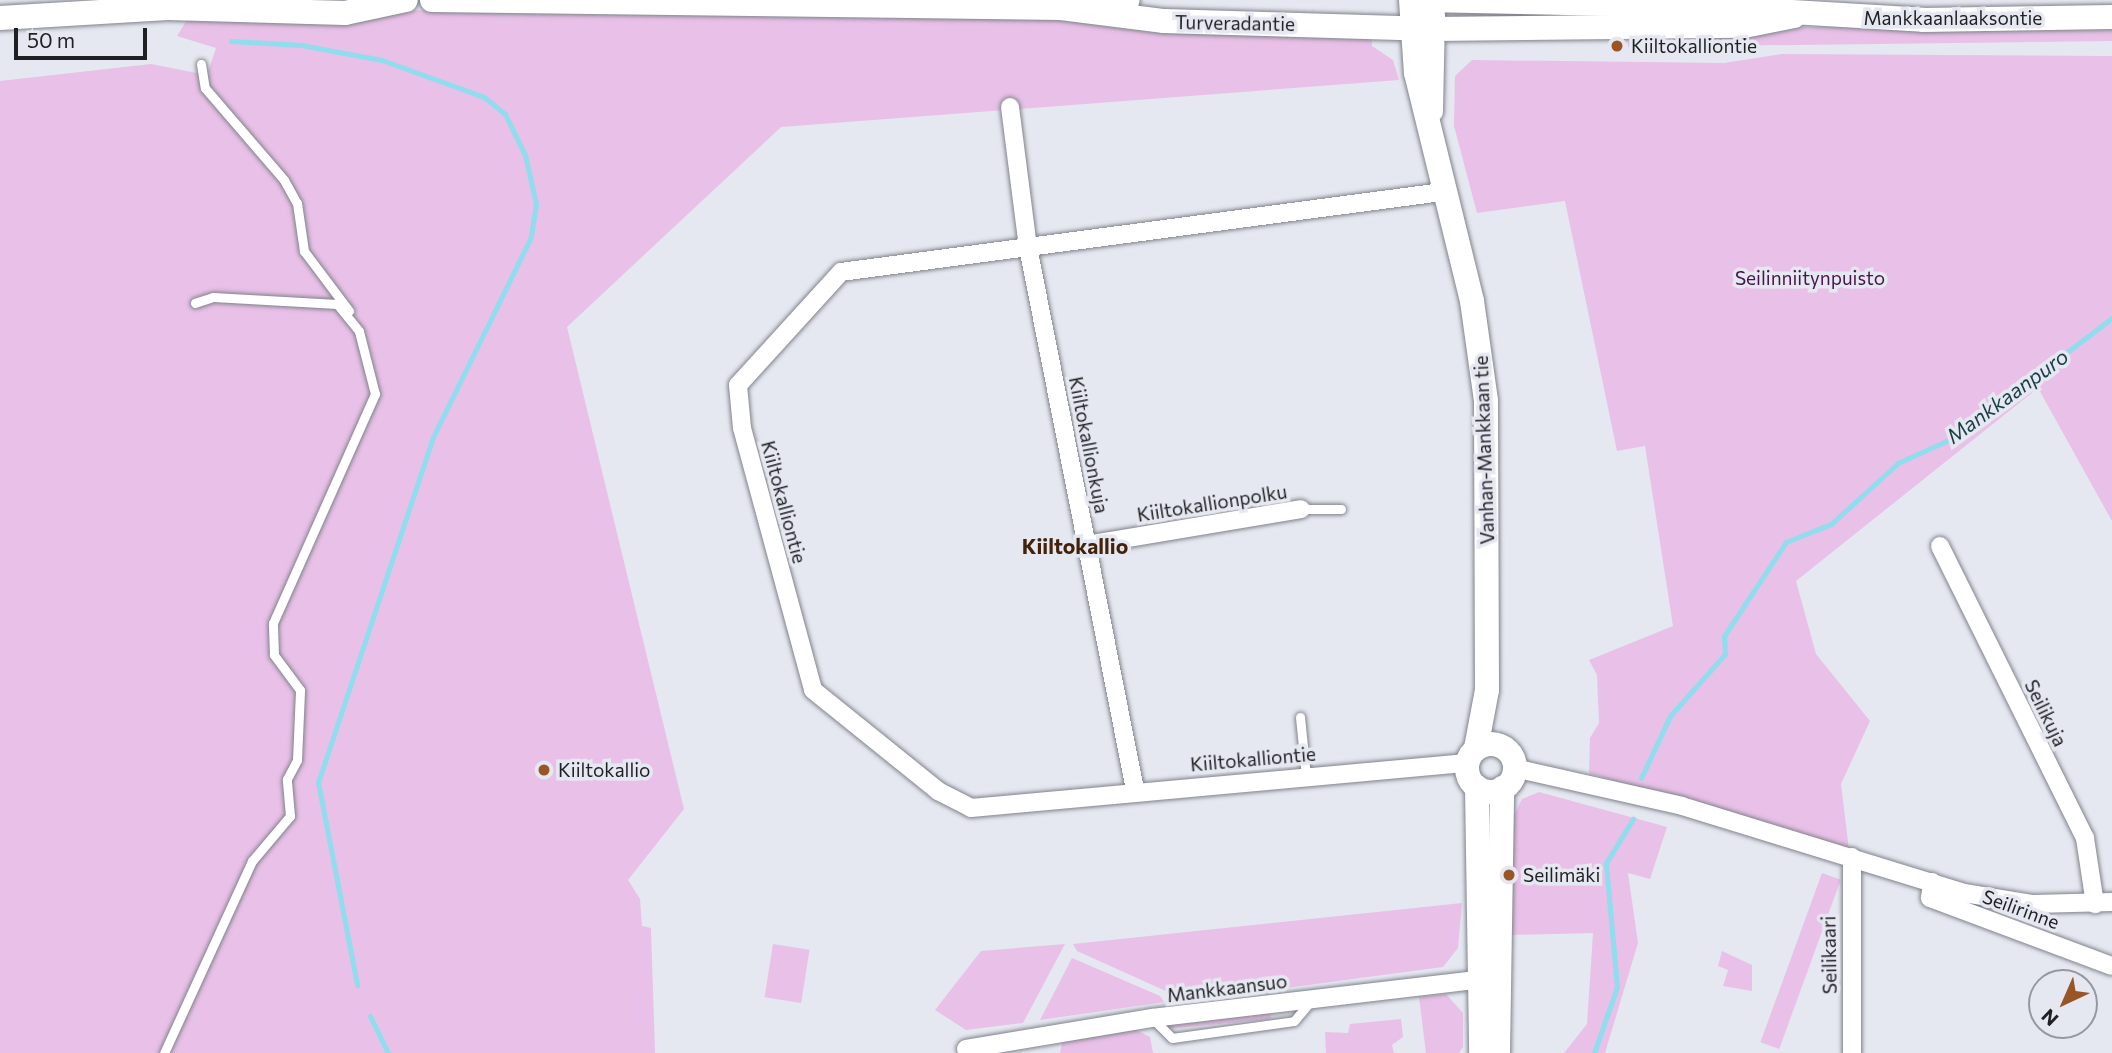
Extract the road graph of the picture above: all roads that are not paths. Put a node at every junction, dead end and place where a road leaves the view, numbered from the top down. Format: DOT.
graph roads {
  1 [pos="61,0"];
  2 [pos="405,0"];
  3 [pos="432,0"];
  4 [pos="1128,0"];
  5 [pos="1411,0"];
  6 [pos="1425,0"];
  7 [pos="1432,0"];
  8 [pos="449,1"];
  9 [pos="510,1"];
  10 [pos="1061,8"];
  11 [pos="0,13"];
  12 [pos="1794,16"];
  13 [pos="2112,17"];
  14 [pos="0,18"];
  15 [pos="1422,28"];
  16 [pos="201,64"];
  17 [pos="1010,107"];
  18 [pos="1442,192"];
  19 [pos="1028,247"];
  20 [pos="195,303"];
  21 [pos="349,312"];
  22 [pos="1301,509"];
  23 [pos="1341,509"];
  24 [pos="1087,545"];
  25 [pos="1940,546"];
  26 [pos="1487,690"];
  27 [pos="1300,717"];
  28 [pos="1472,756"];
  29 [pos="1507,769"];
  30 [pos="1306,776"];
  31 [pos="1477,788"];
  32 [pos="1135,790"];
  33 [pos="1852,856"];
  34 [pos="1932,882"];
  35 [pos="2103,903"];
  36 [pos="2112,965"];
  37 [pos="1486,978"];
  38 [pos="966,1049"];
  39 [pos="164,1053"];
  40 [pos="1481,1053"];
  41 [pos="1498,1053"];
  42 [pos="1852,1053"];
  1 -- 11 [label="main road"];
  2 -- 14 [label="main road"];
  3 -- 8 [label="main road, Turveradantie"];
  4 -- 10 [label="main road, Turveradantie"];
  5 -- 15 [label="main road, Vanhan-Mankkaan tie"];
  6 -- 7 [label="main road, Mankkaanlaaksontie"];
  7 -- 12 [label="main road, Mankkaanlaaksontie"];
  7 -- 15 [label="main road, Vanhan-Mankkaan tie"];
  8 -- 9 [label="main road, Turveradantie"];
  9 -- 10 [label="main road, Turveradantie"];
  10 -- 15 [label="main road, Turveradantie"];
  12 -- 13 [label="main road, Mankkaanlaaksontie"];
  12 -- 15 [label="main road, Mankkaanlaaksontie"];
  15 -- 18 [label="main road, Vanhan-Mankkaan tie"];
  16 -- 21 [label="lane"];
  17 -- 19 [label="street, Kiiltokallionkuja"];
  18 -- 19 [label="street, Kiiltokalliontie"];
  18 -- 26 [label="main road, Vanhan-Mankkaan tie"];
  19 -- 24 [label="street, Kiiltokallionkuja"];
  19 -- 32 [label="street, Kiiltokalliontie"];
  20 -- 21 [label="lane"];
  21 -- 39 [label="lane"];
  22 -- 23 [label="lane"];
  22 -- 24 [label="street, Kiiltokallionpolku"];
  24 -- 32 [label="street, Kiiltokallionkuja"];
  25 -- 35 [label="street, Seilikuja"];
  26 -- 28 [label="main road, Vanhan-Mankkaan tie"];
  26 -- 29 [label="main road, Vanhan-Mankkaan tie"];
  27 -- 30 [label="lane"];
  28 -- 29 [label="main road"];
  28 -- 30 [label="street, Kiiltokalliontie"];
  28 -- 31 [label="main road"];
  29 -- 31 [label="main road"];
  29 -- 33 [label="street"];
  29 -- 37 [label="main road, Vanhan-Mankkaan tie"];
  30 -- 32 [label="street, Kiiltokalliontie"];
  31 -- 37 [label="main road, Vanhan-Mankkaan tie"];
  33 -- 34 [label="street"];
  33 -- 42 [label="street, Seilikaari"];
  34 -- 35 [label="street"];
  34 -- 36 [label="street, Seilirinne"];
  37 -- 38 [label="street, Mankkaansuo"];
  37 -- 40 [label="main road, Vanhan-Mankkaan tie"];
  37 -- 41 [label="main road, Vanhan-Mankkaan tie"];
}
